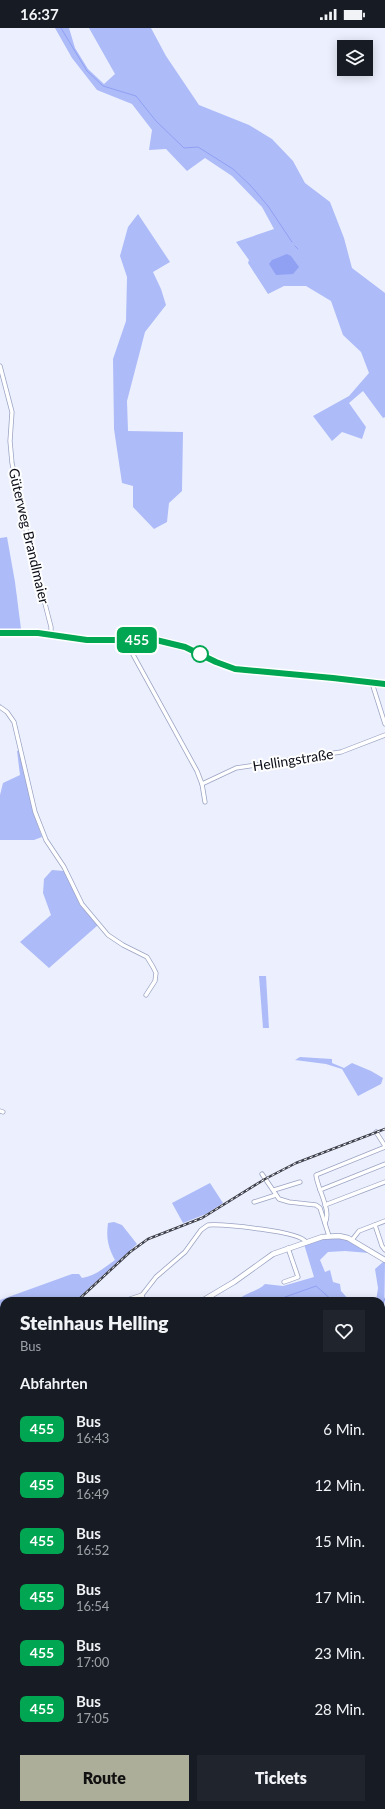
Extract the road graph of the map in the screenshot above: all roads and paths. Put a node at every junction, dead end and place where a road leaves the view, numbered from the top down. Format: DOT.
graph roads {
  1 [pos="0,366"];
  2 [pos="0,633"];
  3 [pos="51,635"];
  4 [pos="125,640"];
  5 [pos="372,683"];
  6 [pos="385,684"];
  7 [pos="0,706"];
  8 [pos="385,724"];
  9 [pos="385,735"];
  10 [pos="202,784"];
  11 [pos="205,802"];
  12 [pos="146,995"];
  13 [pos="376,1132"];
  14 [pos="385,1147"];
  15 [pos="385,1164"];
  16 [pos="262,1174"];
  17 [pos="300,1182"];
  18 [pos="385,1182"];
  19 [pos="274,1190"];
  20 [pos="320,1190"];
  21 [pos="276,1195"];
  22 [pos="254,1202"];
  23 [pos="325,1205"];
  24 [pos="385,1221"];
  25 [pos="325,1223"];
  26 [pos="375,1225"];
  27 [pos="328,1236"];
  28 [pos="352,1240"];
  29 [pos="306,1242"];
  30 [pos="288,1248"];
  31 [pos="385,1250"];
  32 [pos="385,1260"];
  33 [pos="284,1282"];
  34 [pos="142,1294"];
  35 [pos="134,1297"];
  36 [pos="143,1297"];
  37 [pos="209,1297"];
  1 -- 3 [label="street, Güterweg Brandlmaier"];
  2 -- 3 [label="street"];
  3 -- 4 [label="street"];
  4 -- 5 [label="street"];
  4 -- 10 [label="street"];
  5 -- 6 [label="street"];
  5 -- 8 [label="street"];
  7 -- 12 [label="street"];
  9 -- 10 [label="street, Hellingstraße"];
  10 -- 11 [label="street"];
  13 -- 14 [label="street"];
  14 -- 20 [label="street"];
  15 -- 20 [label="street"];
  16 -- 19 [label="street"];
  17 -- 19 [label="street"];
  18 -- 23 [label="street"];
  19 -- 21 [label="street"];
  20 -- 23 [label="street"];
  21 -- 22 [label="street"];
  21 -- 25 [label="street"];
  23 -- 25 [label="street"];
  24 -- 26 [label="street"];
  25 -- 27 [label="street"];
  26 -- 28 [label="street"];
  26 -- 31 [label="street"];
  27 -- 28 [label="main road"];
  27 -- 29 [label="main road"];
  28 -- 32 [label="main road"];
  29 -- 30 [label="main road"];
  29 -- 34 [label="street"];
  30 -- 33 [label="street"];
  30 -- 37 [label="main road"];
  34 -- 35 [label="street"];
  34 -- 36 [label="street"];
}
